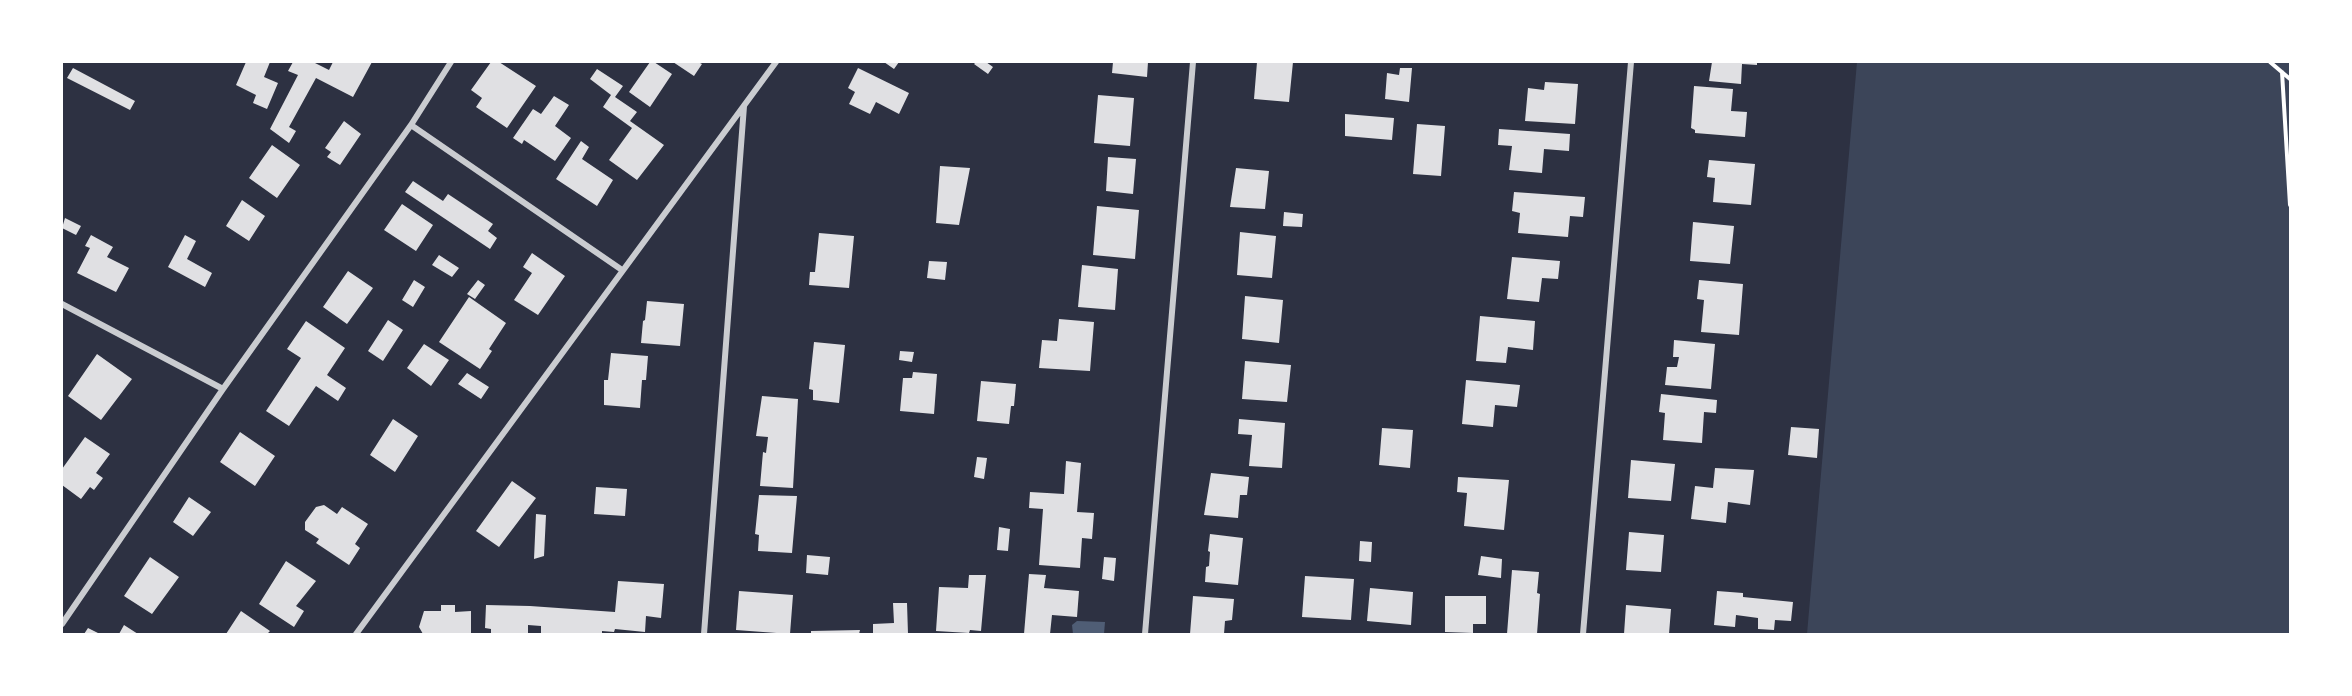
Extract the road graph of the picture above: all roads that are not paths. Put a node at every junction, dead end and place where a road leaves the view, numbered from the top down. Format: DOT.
graph roads {
  1 [pos="451,62"];
  2 [pos="776,62"];
  3 [pos="1193,62"];
  4 [pos="1631,62"];
  5 [pos="744,106"];
  6 [pos="411,125"];
  7 [pos="622,270"];
  8 [pos="62,304"];
  9 [pos="223,388"];
  10 [pos="62,624"];
  11 [pos="356,634"];
  12 [pos="704,634"];
  13 [pos="1145,634"];
  14 [pos="1583,634"];
  1 -- 6 [label="street"];
  2 -- 5 [label="street"];
  3 -- 13 [label="street"];
  4 -- 14 [label="street"];
  5 -- 7 [label="street"];
  5 -- 12 [label="street"];
  6 -- 7 [label="street"];
  6 -- 9 [label="street"];
  7 -- 11 [label="street"];
  8 -- 9 [label="street"];
  9 -- 10 [label="street"];
}
